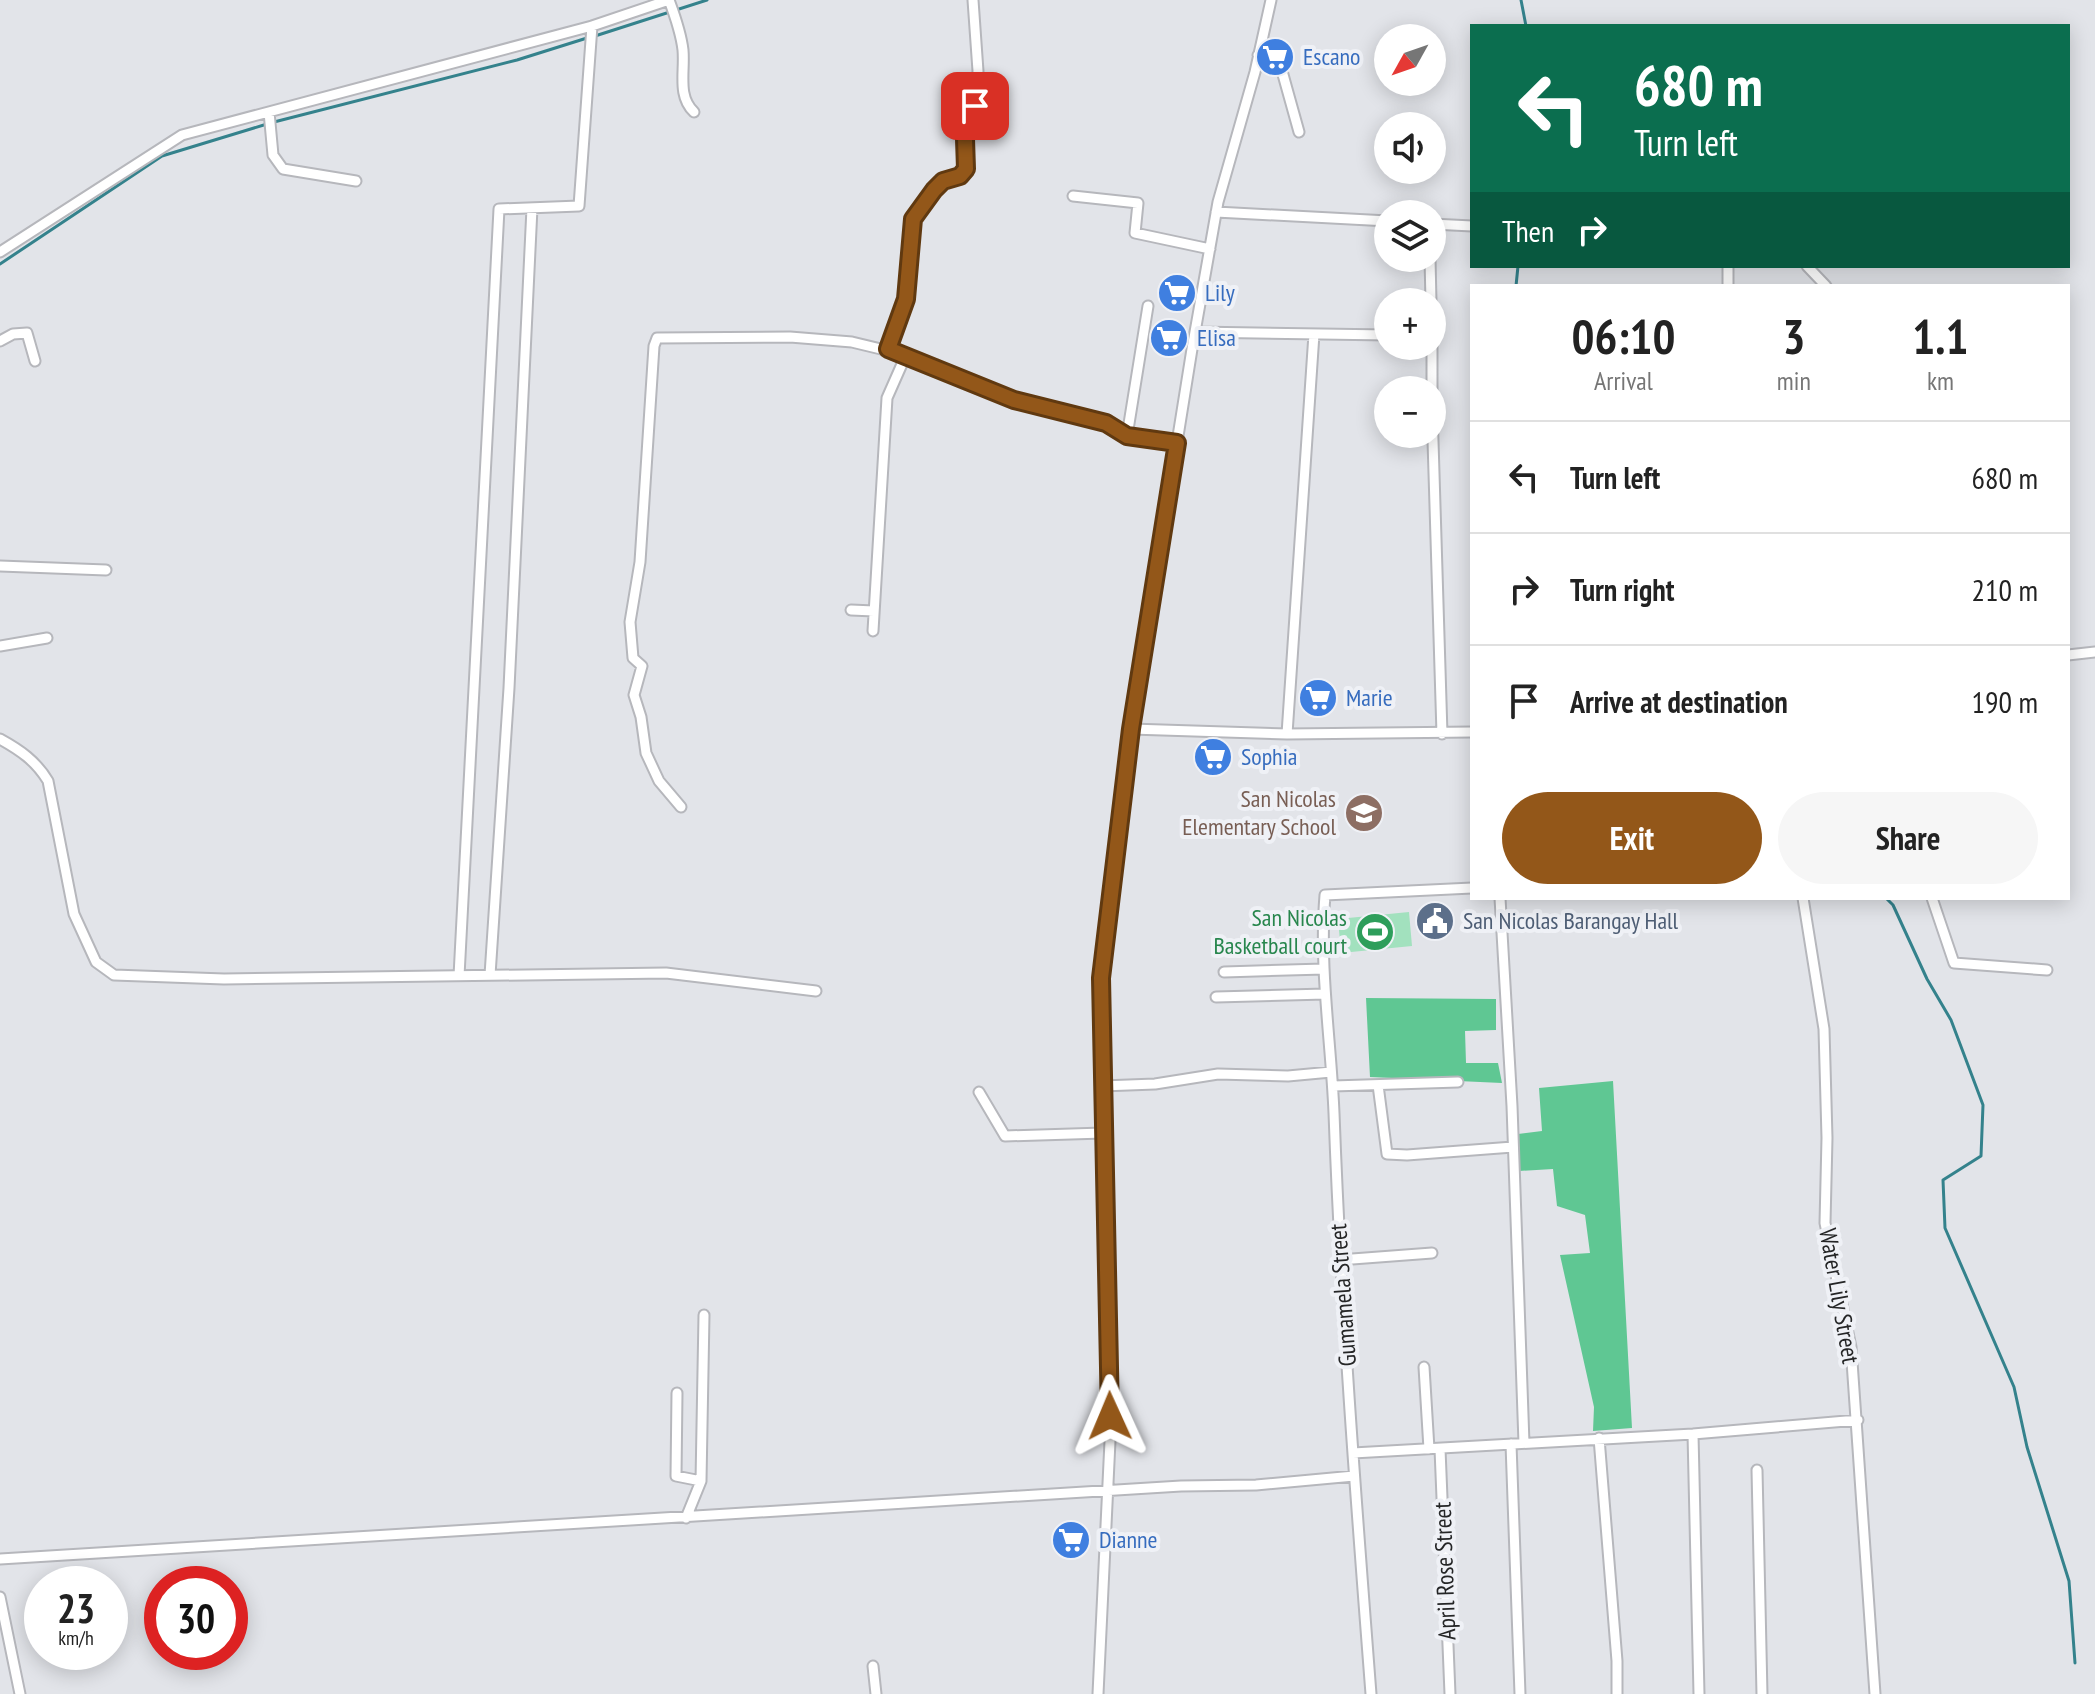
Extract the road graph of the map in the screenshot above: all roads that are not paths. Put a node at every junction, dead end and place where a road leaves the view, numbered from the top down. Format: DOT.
graph roads {
  1 [pos="669,0"];
  2 [pos="973,0"];
  3 [pos="1271,0"];
  4 [pos="592,26"];
  5 [pos="1258,55"];
  6 [pos="269,112"];
  7 [pos="694,112"];
  8 [pos="1299,132"];
  9 [pos="356,181"];
  10 [pos="1073,196"];
  11 [pos="532,208"];
  12 [pos="1216,212"];
  13 [pos="1374,220"];
  14 [pos="1446,225"];
  15 [pos="1470,226"];
  16 [pos="1210,249"];
  17 [pos="0,252"];
  18 [pos="1809,268"];
  19 [pos="1824,284"];
  20 [pos="1148,306"];
  21 [pos="1195,332"];
  22 [pos="1314,334"];
  23 [pos="1374,335"];
  24 [pos="0,341"];
  25 [pos="888,349"];
  26 [pos="906,355"];
  27 [pos="35,361"];
  28 [pos="1127,436"];
  29 [pos="1177,443"];
  30 [pos="1433,448"];
  31 [pos="0,566"];
  32 [pos="106,570"];
  33 [pos="851,610"];
  34 [pos="874,611"];
  35 [pos="873,631"];
  36 [pos="47,638"];
  37 [pos="0,646"];
  38 [pos="2095,652"];
  39 [pos="2070,655"];
  40 [pos="1131,729"];
  41 [pos="1470,732"];
  42 [pos="1287,734"];
  43 [pos="1442,734"];
  44 [pos="0,739"];
  45 [pos="681,807"];
  46 [pos="1470,888"];
  47 [pos="1500,900"];
  48 [pos="1803,900"];
  49 [pos="1933,900"];
  50 [pos="1324,969"];
  51 [pos="2047,970"];
  52 [pos="1224,972"];
  53 [pos="490,975"];
  54 [pos="459,976"];
  55 [pos="816,991"];
  56 [pos="1325,994"];
  57 [pos="1216,997"];
  58 [pos="1331,1072"];
  59 [pos="1458,1082"];
  60 [pos="1378,1085"];
  61 [pos="1102,1086"];
  62 [pos="1333,1086"];
  63 [pos="979,1092"];
  64 [pos="1103,1133"];
  65 [pos="1513,1147"];
  66 [pos="1432,1253"];
  67 [pos="1339,1260"];
  68 [pos="704,1315"];
  69 [pos="1424,1367"];
  70 [pos="677,1393"];
  71 [pos="1858,1420"];
  72 [pos="1693,1434"];
  73 [pos="1599,1438"];
  74 [pos="1524,1443"];
  75 [pos="1511,1444"];
  76 [pos="1429,1449"];
  77 [pos="1440,1449"];
  78 [pos="1353,1453"];
  79 [pos="1757,1470"];
  80 [pos="1354,1476"];
  81 [pos="701,1481"];
  82 [pos="1110,1492"];
  83 [pos="686,1518"];
  84 [pos="0,1559"];
  85 [pos="0,1597"];
  86 [pos="873,1666"];
  87 [pos="20,1694"];
  88 [pos="876,1694"];
  89 [pos="1098,1694"];
  90 [pos="1371,1694"];
  91 [pos="1450,1694"];
  92 [pos="1520,1694"];
  93 [pos="1617,1694"];
  94 [pos="1699,1694"];
  95 [pos="1762,1694"];
  96 [pos="1875,1694"];
  1 -- 4 [label="street"];
  1 -- 7 [label="street"];
  2 -- 25 [label="street"];
  3 -- 5 [label="street"];
  4 -- 6 [label="street"];
  4 -- 11 [label="street"];
  5 -- 8 [label="street"];
  5 -- 12 [label="street"];
  6 -- 9 [label="street"];
  6 -- 17 [label="street"];
  10 -- 16 [label="street"];
  11 -- 53 [label="street"];
  11 -- 54 [label="street"];
  12 -- 13 [label="street"];
  12 -- 16 [label="street"];
  14 -- 15 [label="street"];
  16 -- 21 [label="street"];
  18 -- 19 [label="street"];
  20 -- 28 [label="street"];
  21 -- 22 [label="street"];
  21 -- 29 [label="street"];
  22 -- 23 [label="street"];
  22 -- 42 [label="street"];
  24 -- 27 [label="street"];
  25 -- 26 [label="street"];
  25 -- 45 [label="street"];
  26 -- 28 [label="street"];
  26 -- 34 [label="street"];
  28 -- 29 [label="street"];
  29 -- 40 [label="street"];
  30 -- 43 [label="street"];
  31 -- 32 [label="street"];
  33 -- 34 [label="street"];
  34 -- 35 [label="street"];
  36 -- 37 [label="street"];
  38 -- 39 [label="street"];
  40 -- 42 [label="street"];
  40 -- 61 [label="street"];
  41 -- 43 [label="street"];
  42 -- 43 [label="street"];
  44 -- 54 [label="street"];
  46 -- 50 [label="street, Gumamela Street"];
  47 -- 65 [label="street"];
  48 -- 71 [label="street, Water Lily Street"];
  49 -- 51 [label="street"];
  50 -- 52 [label="street"];
  50 -- 56 [label="street, Gumamela Street"];
  53 -- 54 [label="street"];
  53 -- 55 [label="street"];
  56 -- 57 [label="street"];
  56 -- 58 [label="street, Gumamela Street"];
  58 -- 61 [label="street"];
  58 -- 62 [label="street, Gumamela Street"];
  59 -- 60 [label="street"];
  60 -- 62 [label="street"];
  60 -- 65 [label="street"];
  61 -- 64 [label="street"];
  62 -- 67 [label="street, Gumamela Street"];
  63 -- 64 [label="street"];
  64 -- 82 [label="street"];
  65 -- 74 [label="street"];
  66 -- 67 [label="street"];
  67 -- 78 [label="street, Gumamela Street"];
  68 -- 81 [label="street"];
  69 -- 76 [label="street"];
  70 -- 81 [label="street"];
  71 -- 72 [label="street"];
  71 -- 96 [label="street, Water Lily Street"];
  72 -- 73 [label="street"];
  72 -- 94 [label="street"];
  73 -- 74 [label="street"];
  73 -- 93 [label="street"];
  74 -- 75 [label="street"];
  75 -- 77 [label="street"];
  75 -- 92 [label="street"];
  76 -- 77 [label="street"];
  76 -- 78 [label="street"];
  77 -- 91 [label="street, April Rose Street"];
  78 -- 80 [label="street, Gumamela Street"];
  79 -- 95 [label="street"];
  80 -- 82 [label="street"];
  80 -- 90 [label="street, Gumamela Street"];
  81 -- 83 [label="street"];
  82 -- 83 [label="street"];
  82 -- 89 [label="street"];
  83 -- 84 [label="street"];
  85 -- 87 [label="street"];
  86 -- 88 [label="street"];
}
